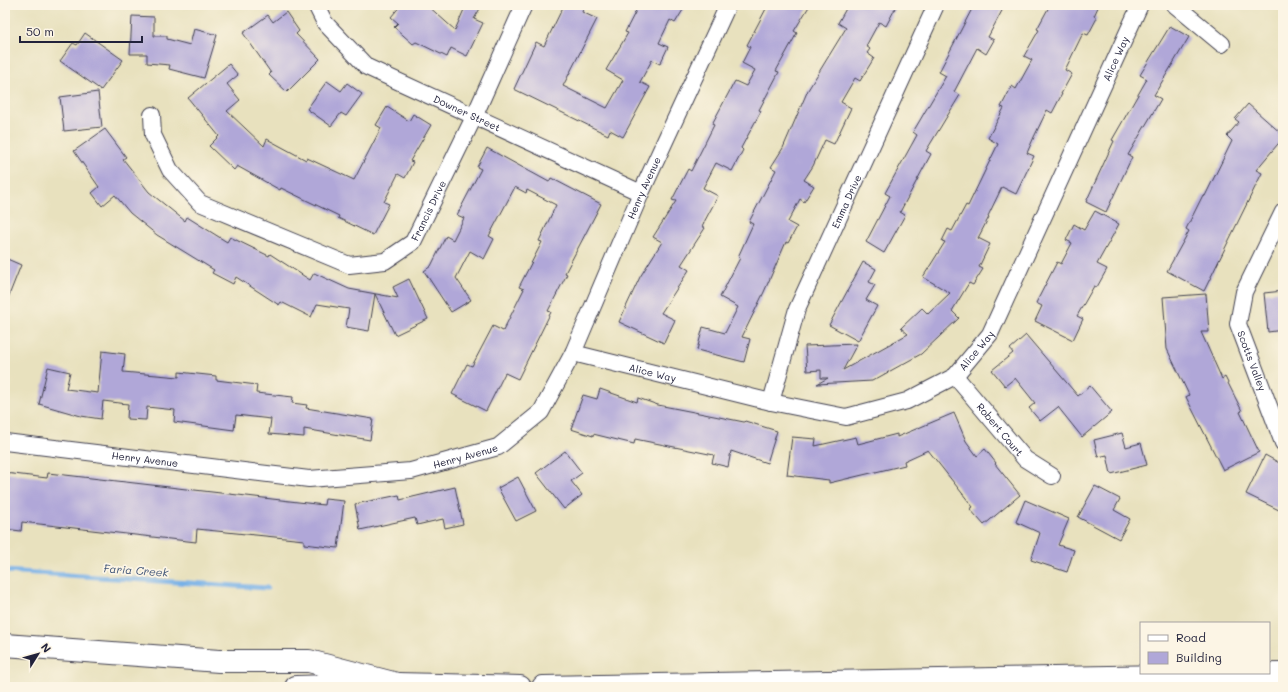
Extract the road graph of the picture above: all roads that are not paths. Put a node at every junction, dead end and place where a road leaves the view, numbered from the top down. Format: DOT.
graph roads {
  1 [pos="316,5"];
  2 [pos="524,5"];
  3 [pos="728,5"];
  4 [pos="936,5"];
  5 [pos="1140,5"];
  6 [pos="1175,5"];
  7 [pos="1222,44"];
  8 [pos="152,115"];
  9 [pos="474,117"];
  10 [pos="641,193"];
  11 [pos="1283,212"];
  12 [pos="573,353"];
  13 [pos="955,376"];
  14 [pos="771,402"];
  15 [pos="5,442"];
  16 [pos="1283,443"];
  17 [pos="1052,476"];
  18 [pos="5,645"];
  19 [pos="1283,674"];
  20 [pos="397,684"];
  21 [pos="296,687"];
  22 [pos="520,687"];
  23 [pos="543,687"];
  1 -- 9 [label="street, Downer Street"];
  2 -- 9 [label="street, Francis Drive"];
  3 -- 10 [label="street, Henry Avenue"];
  4 -- 14 [label="street, Emma Drive"];
  5 -- 13 [label="street, Alice Way"];
  6 -- 7 [label="street"];
  8 -- 9 [label="street, Francis Drive"];
  9 -- 10 [label="street, Downer Street"];
  10 -- 12 [label="street, Henry Avenue"];
  11 -- 16 [label="street, Scotts Valley"];
  12 -- 14 [label="street, Alice Way"];
  12 -- 15 [label="street, Henry Avenue"];
  13 -- 14 [label="street, Alice Way"];
  13 -- 17 [label="street, Robert Court"];
  18 -- 20 [label="highway"];
  19 -- 23 [label="highway"];
  20 -- 21 [label="highway"];
  20 -- 22 [label="highway"];
}
